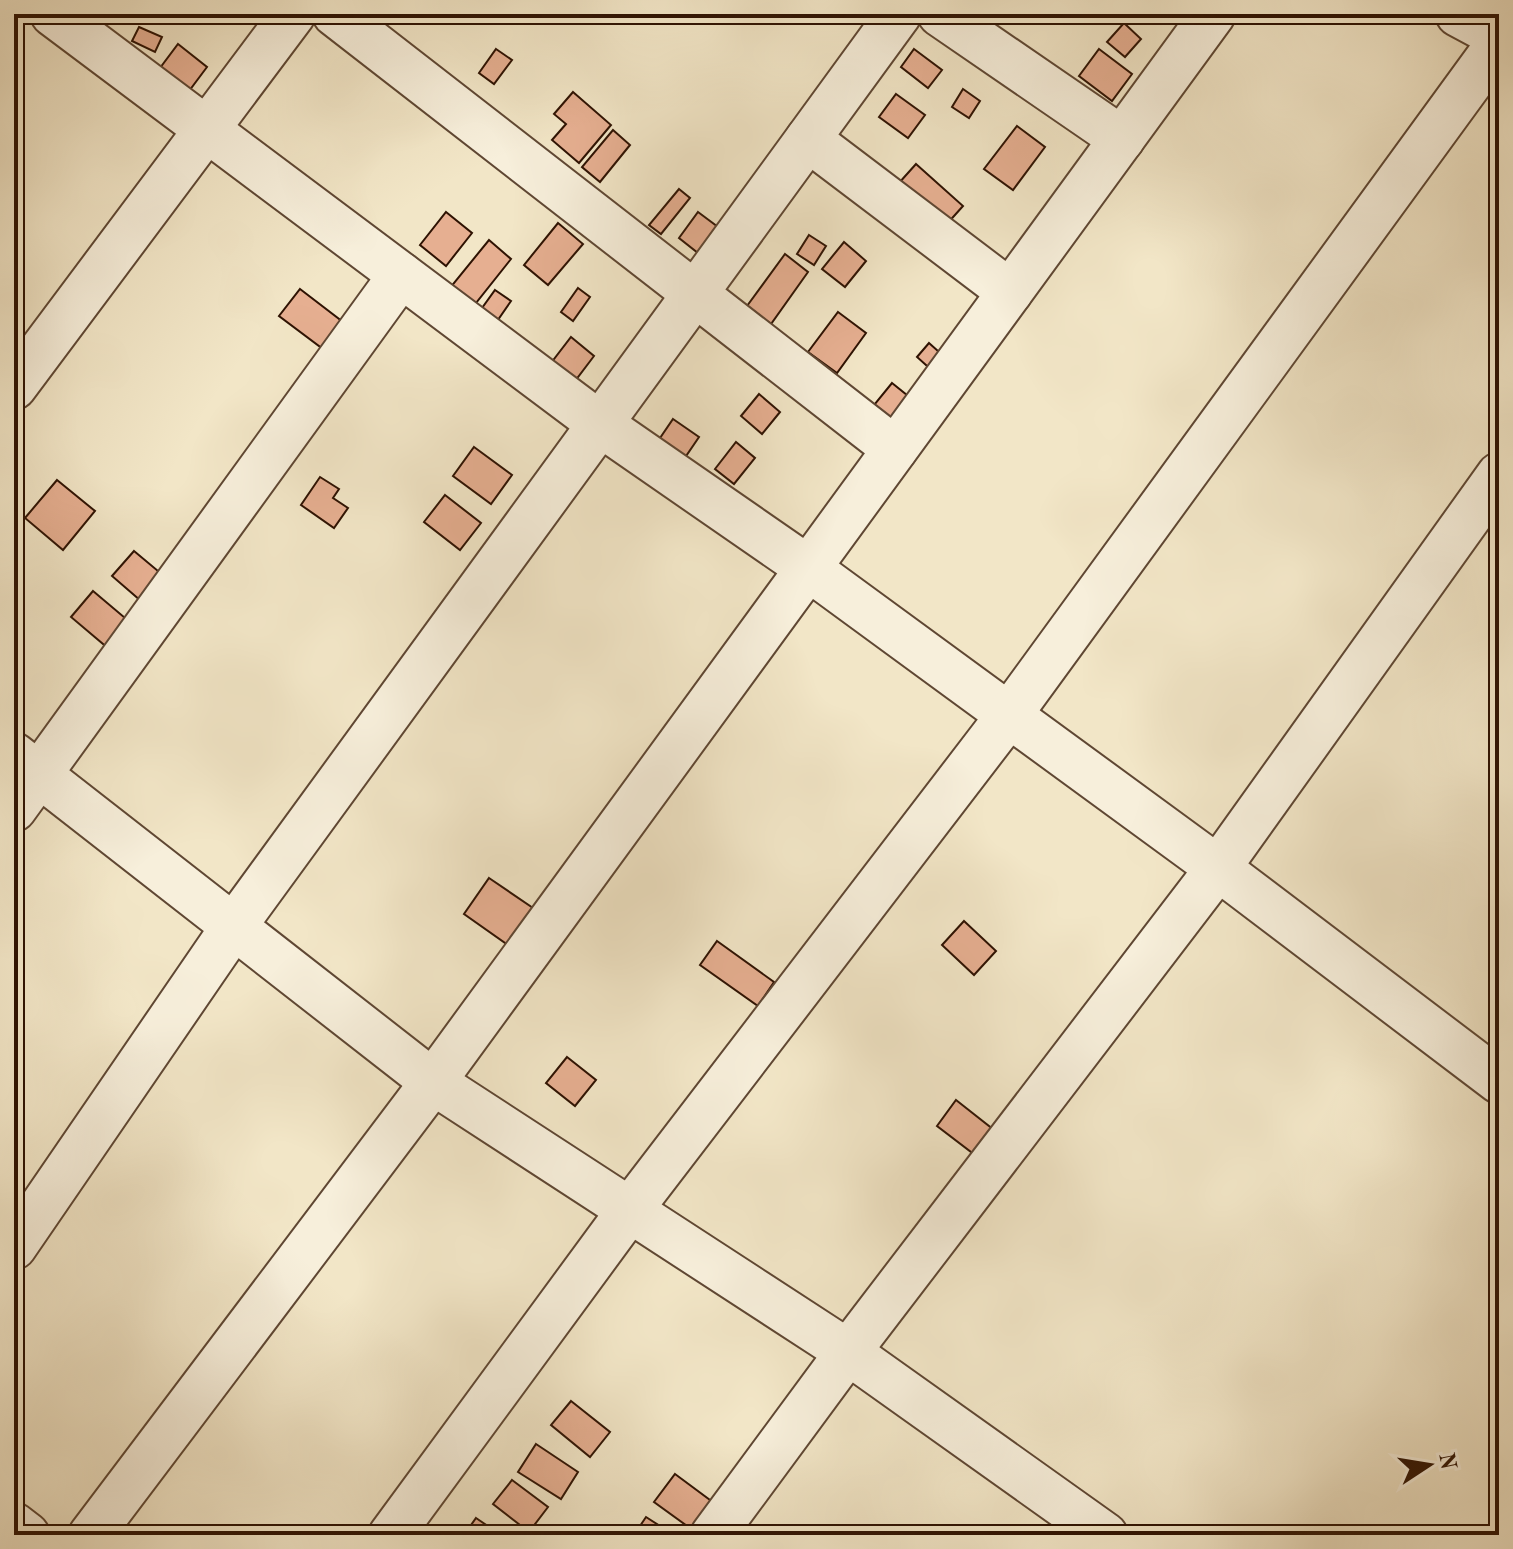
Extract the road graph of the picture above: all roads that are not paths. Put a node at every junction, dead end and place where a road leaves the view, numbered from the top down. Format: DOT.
graph roads {
  1 [pos="53,14"];
  2 [pos="293,14"];
  3 [pos="335,14"];
  4 [pos="899,14"];
  5 [pos="940,14"];
  6 [pos="1213,14"];
  7 [pos="1458,14"];
  8 [pos="1499,36"];
  9 [pos="1499,43"];
  10 [pos="205,128"];
  11 [pos="808,139"];
  12 [pos="1122,139"];
  13 [pos="401,275"];
  14 [pos="1010,292"];
  15 [pos="695,294"];
  16 [pos="14,387"];
  17 [pos="600,424"];
  18 [pos="895,449"];
  19 [pos="1499,475"];
  20 [pos="808,568"];
  21 [pos="1009,715"];
  22 [pos="26,764"];
  23 [pos="14,809"];
  24 [pos="1218,868"];
  25 [pos="234,926"];
  26 [pos="1499,1081"];
  27 [pos="433,1082"];
  28 [pos="629,1211"];
  29 [pos="14,1247"];
  30 [pos="848,1352"];
  31 [pos="14,1525"];
  32 [pos="27,1535"];
  33 [pos="91,1535"];
  34 [pos="391,1535"];
  35 [pos="713,1535"];
  36 [pos="1105,1535"];
  1 -- 10 [label="street"];
  2 -- 10 [label="street"];
  3 -- 15 [label="street"];
  4 -- 11 [label="street"];
  5 -- 12 [label="street"];
  6 -- 12 [label="street"];
  7 -- 8 [label="street"];
  9 -- 21 [label="street"];
  10 -- 13 [label="street"];
  10 -- 16 [label="street"];
  11 -- 14 [label="street"];
  11 -- 15 [label="street"];
  12 -- 14 [label="street"];
  13 -- 17 [label="street"];
  13 -- 22 [label="street"];
  14 -- 18 [label="street"];
  15 -- 17 [label="street"];
  15 -- 18 [label="street"];
  17 -- 20 [label="street"];
  17 -- 25 [label="street"];
  18 -- 20 [label="street"];
  19 -- 24 [label="street"];
  20 -- 21 [label="street"];
  20 -- 27 [label="street"];
  21 -- 24 [label="street"];
  21 -- 28 [label="street"];
  22 -- 23 [label="street"];
  22 -- 25 [label="street"];
  24 -- 26 [label="street"];
  24 -- 30 [label="street"];
  25 -- 27 [label="street"];
  25 -- 29 [label="street"];
  27 -- 28 [label="street"];
  27 -- 33 [label="street"];
  28 -- 30 [label="street"];
  28 -- 34 [label="street"];
  30 -- 35 [label="street"];
  30 -- 36 [label="street"];
  31 -- 32 [label="street"];
}
